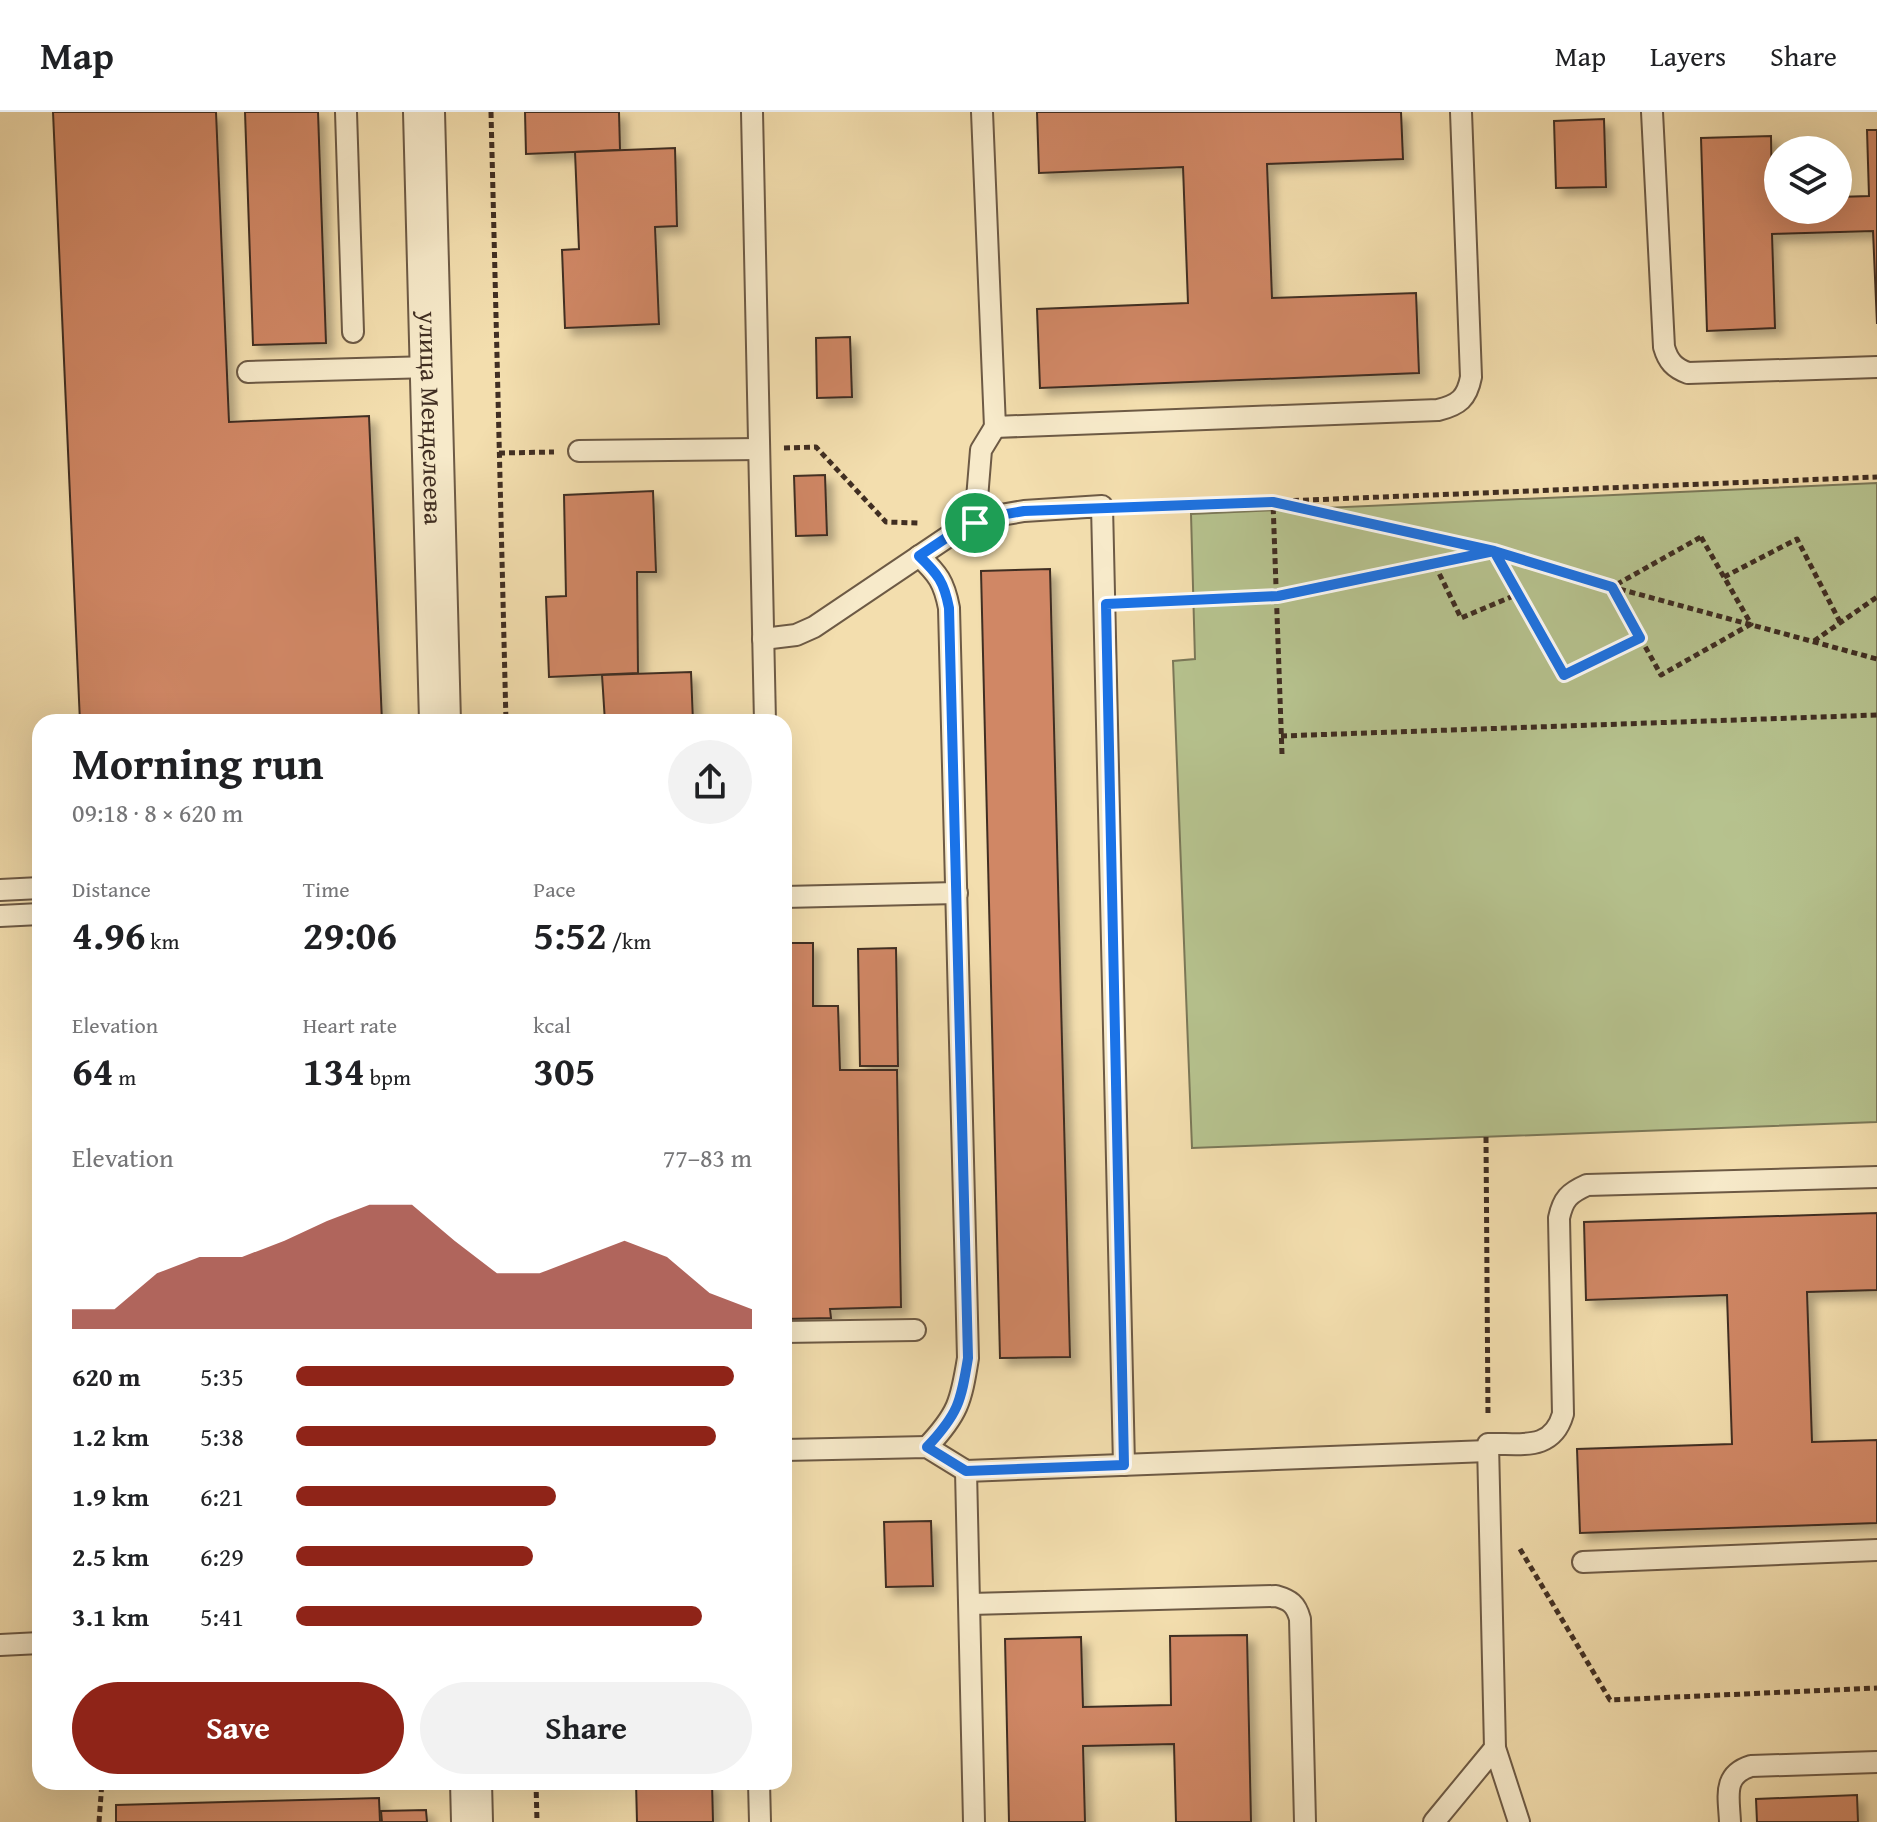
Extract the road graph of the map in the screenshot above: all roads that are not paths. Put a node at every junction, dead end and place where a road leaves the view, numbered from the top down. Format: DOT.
graph roads {
  1 [pos="346,112"];
  2 [pos="424,112"];
  3 [pos="752,112"];
  4 [pos="982,112"];
  5 [pos="1461,112"];
  6 [pos="1652,112"];
  7 [pos="353,332"];
  8 [pos="431,367"];
  9 [pos="1877,367"];
  10 [pos="248,372"];
  11 [pos="995,427"];
  12 [pos="759,449"];
  13 [pos="579,451"];
  14 [pos="975,523"];
  15 [pos="919,556"];
  16 [pos="763,639"];
  17 [pos="440,714"];
  18 [pos="765,714"];
  19 [pos="32,888"];
  20 [pos="0,890"];
  21 [pos="957,893"];
  22 [pos="792,897"];
  23 [pos="32,914"];
  24 [pos="0,916"];
  25 [pos="1877,1177"];
  26 [pos="915,1330"];
  27 [pos="792,1332"];
  28 [pos="927,1447"];
  29 [pos="1488,1447"];
  30 [pos="792,1450"];
  31 [pos="1124,1465"];
  32 [pos="966,1471"];
  33 [pos="1877,1550"];
  34 [pos="1583,1562"];
  35 [pos="970,1604"];
  36 [pos="32,1643"];
  37 [pos="0,1645"];
  38 [pos="1495,1748"];
  39 [pos="1877,1762"];
  40 [pos="471,1790"];
  41 [pos="759,1790"];
  42 [pos="472,1822"];
  43 [pos="760,1822"];
  44 [pos="974,1822"];
  45 [pos="1305,1822"];
  46 [pos="1434,1822"];
  47 [pos="1519,1822"];
  48 [pos="1730,1822"];
  1 -- 7 [label="lane"];
  2 -- 8 [label="street, улица Менделеева"];
  3 -- 12 [label="lane"];
  4 -- 11 [label="lane"];
  5 -- 11 [label="lane"];
  6 -- 9 [label="lane"];
  8 -- 10 [label="lane"];
  8 -- 17 [label="street, улица Менделеева"];
  11 -- 14 [label="lane"];
  12 -- 13 [label="lane"];
  12 -- 16 [label="lane"];
  14 -- 15 [label="lane"];
  14 -- 31 [label="lane"];
  15 -- 16 [label="lane"];
  15 -- 21 [label="lane"];
  16 -- 18 [label="lane"];
  19 -- 20 [label="lane"];
  21 -- 22 [label="lane"];
  21 -- 28 [label="lane"];
  23 -- 24 [label="lane"];
  25 -- 29 [label="lane"];
  26 -- 27 [label="lane"];
  28 -- 30 [label="lane"];
  28 -- 32 [label="lane"];
  29 -- 31 [label="lane"];
  29 -- 38 [label="lane"];
  31 -- 32 [label="lane"];
  32 -- 35 [label="lane"];
  33 -- 34 [label="lane"];
  35 -- 44 [label="lane"];
  35 -- 45 [label="lane"];
  36 -- 37 [label="lane"];
  38 -- 46 [label="lane"];
  38 -- 47 [label="lane"];
  39 -- 48 [label="lane"];
  40 -- 42 [label="street"];
  41 -- 43 [label="lane"];
}
